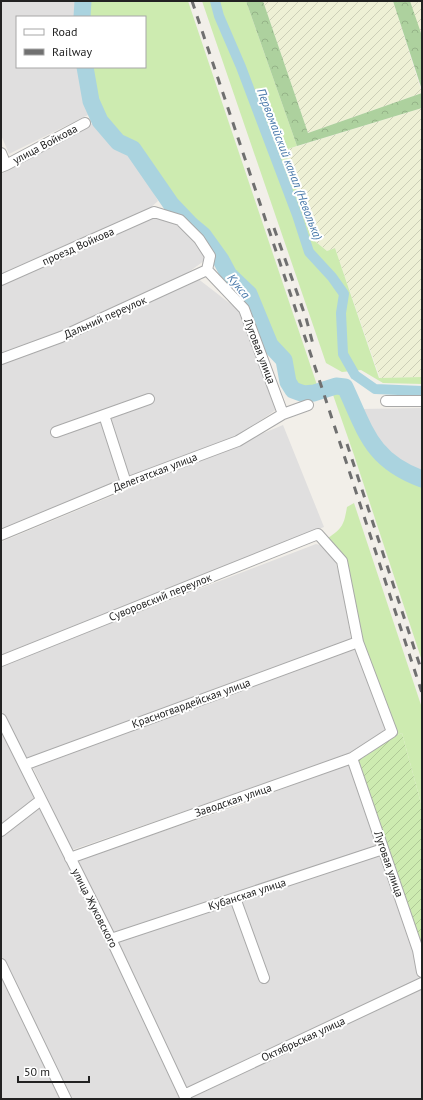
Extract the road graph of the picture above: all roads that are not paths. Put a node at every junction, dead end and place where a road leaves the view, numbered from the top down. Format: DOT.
graph roads {
  1 [pos="85,123"];
  2 [pos="1,153"];
  3 [pos="3,166"];
  4 [pos="207,270"];
  5 [pos="1,280"];
  6 [pos="1,359"];
  7 [pos="149,399"];
  8 [pos="386,401"];
  9 [pos="422,401"];
  10 [pos="308,405"];
  11 [pos="284,414"];
  12 [pos="104,415"];
  13 [pos="56,432"];
  14 [pos="126,482"];
  15 [pos="1,536"];
  16 [pos="358,642"];
  17 [pos="1,661"];
  18 [pos="1,719"];
  19 [pos="352,758"];
  20 [pos="24,765"];
  21 [pos="41,800"];
  22 [pos="1,831"];
  23 [pos="383,849"];
  24 [pos="70,858"];
  25 [pos="235,898"];
  26 [pos="111,939"];
  27 [pos="1,964"];
  28 [pos="422,972"];
  29 [pos="264,978"];
  30 [pos="422,983"];
  31 [pos="185,1097"];
  32 [pos="66,1099"];
  1 -- 3 [label="street, улица Войкова"];
  2 -- 3 [label="street, улица Войкова"];
  4 -- 5 [label="street, проезд Войкова"];
  4 -- 6 [label="street, Дальний переулок"];
  4 -- 11 [label="street, Луговая улица"];
  7 -- 12 [label="street"];
  8 -- 9 [label="street"];
  10 -- 11 [label="street, Делегатская улица"];
  11 -- 14 [label="street, Делегатская улица"];
  12 -- 13 [label="street"];
  12 -- 14 [label="street"];
  14 -- 15 [label="street, Делегатская улица"];
  16 -- 17 [label="street, Суворовский переулок"];
  16 -- 19 [label="street, Заводская улица"];
  16 -- 20 [label="street, Красногвардейская улица"];
  18 -- 20 [label="street, улица Жуковского"];
  19 -- 23 [label="street, Луговая улица"];
  19 -- 24 [label="street, Заводская улица"];
  20 -- 21 [label="street, улица Жуковского"];
  21 -- 22 [label="street"];
  21 -- 24 [label="street, улица Жуковского"];
  23 -- 25 [label="street, Кубанская улица"];
  23 -- 28 [label="street, Луговая улица"];
  24 -- 26 [label="street, улица Жуковского"];
  25 -- 26 [label="street, Кубанская улица"];
  25 -- 29 [label="street"];
  26 -- 31 [label="street, улица Жуковского"];
  27 -- 32 [label="street"];
  30 -- 31 [label="street, Октябрьская улица"];
}
